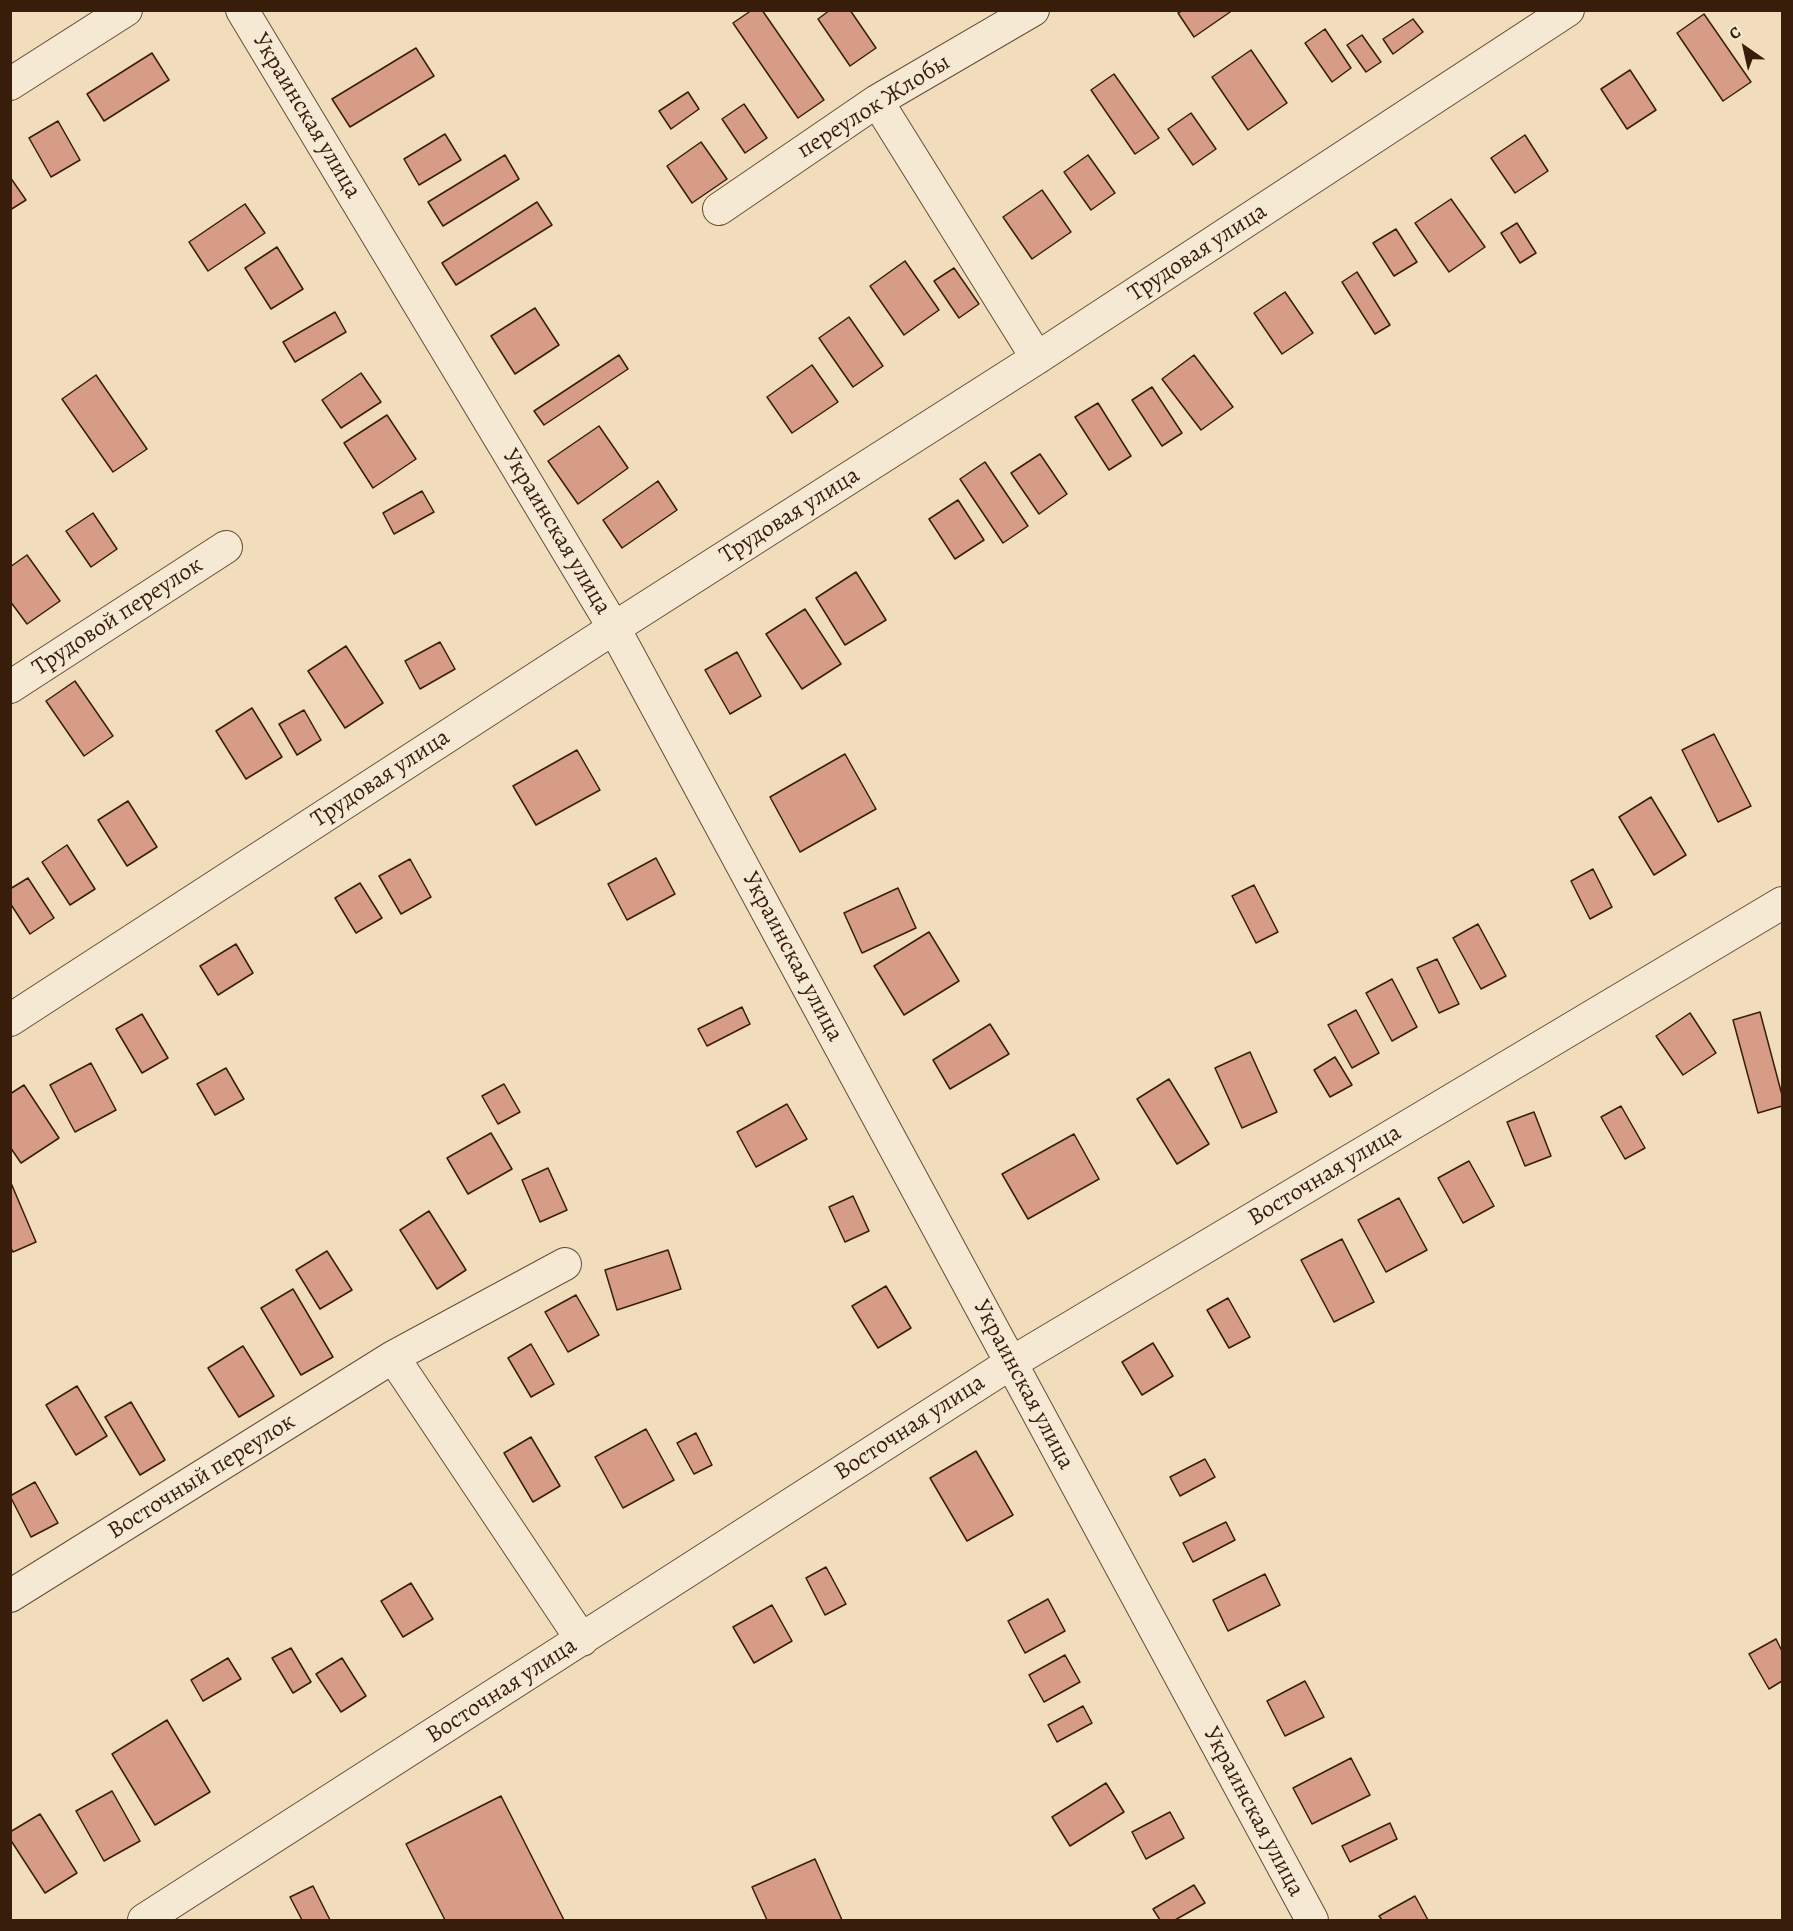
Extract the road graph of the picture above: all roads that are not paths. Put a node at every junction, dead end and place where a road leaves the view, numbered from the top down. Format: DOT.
graph roads {
  1 [pos="126,10"];
  2 [pos="242,10"];
  3 [pos="1033,10"];
  4 [pos="1568,10"];
  5 [pos="10,84"];
  6 [pos="877,101"];
  7 [pos="719,209"];
  8 [pos="1037,358"];
  9 [pos="226,547"];
  10 [pos="614,628"];
  11 [pos="10,687"];
  12 [pos="1782,903"];
  13 [pos="10,1020"];
  14 [pos="565,1264"];
  15 [pos="393,1357"];
  16 [pos="1011,1363"];
  17 [pos="10,1596"];
  18 [pos="582,1640"];
  19 [pos="144,1920"];
  20 [pos="1312,1920"];
  1 -- 5 [label="street"];
  2 -- 10 [label="street, Украинская улица"];
  3 -- 6 [label="street, переулок Жлобы"];
  4 -- 8 [label="street, Трудовая улица"];
  6 -- 7 [label="street, переулок Жлобы"];
  6 -- 8 [label="street"];
  8 -- 10 [label="street, Трудовая улица"];
  9 -- 11 [label="street, Трудовой переулок"];
  10 -- 13 [label="street, Трудовая улица"];
  10 -- 16 [label="street, Украинская улица"];
  12 -- 16 [label="street, Восточная улица"];
  14 -- 15 [label="street, Восточный переулок"];
  15 -- 17 [label="street, Восточный переулок"];
  15 -- 18 [label="street"];
  16 -- 18 [label="street, Восточная улица"];
  16 -- 20 [label="street, Украинская улица"];
  18 -- 19 [label="street, Восточная улица"];
}
